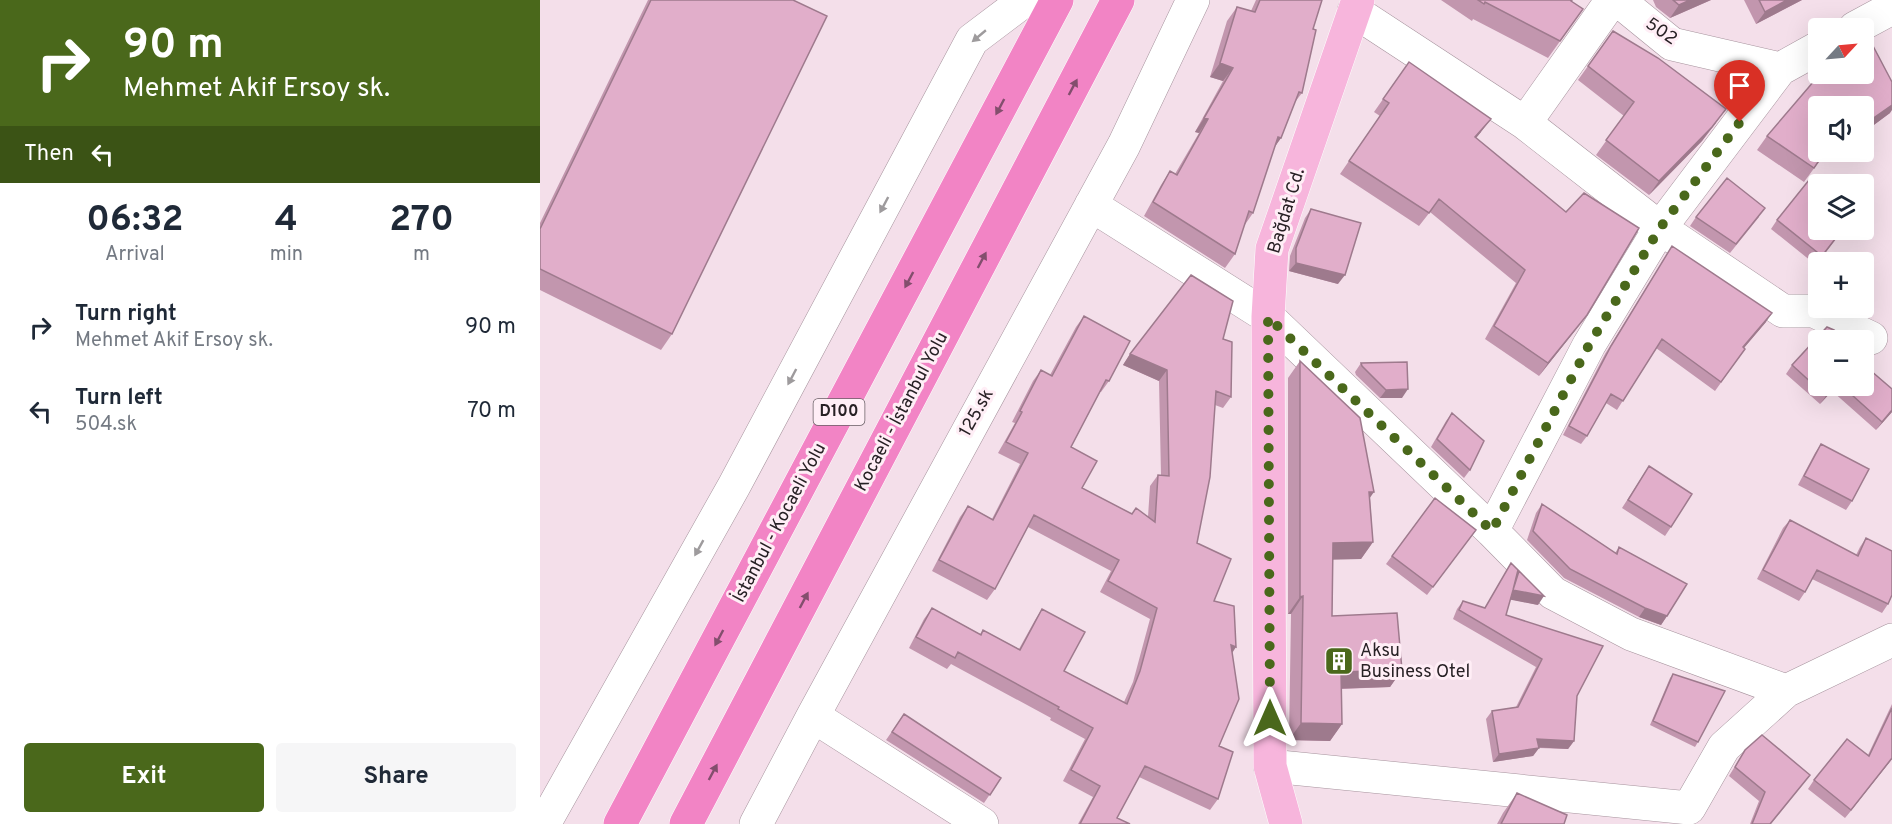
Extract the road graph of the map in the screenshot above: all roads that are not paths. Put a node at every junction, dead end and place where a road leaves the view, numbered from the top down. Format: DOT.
graph roads {
  1 [pos="1025,0"];
  2 [pos="1057,0"];
  3 [pos="1118,0"];
  4 [pos="1193,0"];
  5 [pos="1612,0"];
  6 [pos="1618,0"];
  7 [pos="1356,6"];
  8 [pos="1892,8"];
  9 [pos="1874,18"];
  10 [pos="1808,54"];
  11 [pos="1780,69"];
  12 [pos="1525,123"];
  13 [pos="1091,205"];
  14 [pos="1660,228"];
  15 [pos="1268,317"];
  16 [pos="1854,330"];
  17 [pos="1492,531"];
  18 [pos="1892,640"];
  19 [pos="1786,691"];
  20 [pos="813,716"];
  21 [pos="1270,766"];
  22 [pos="1688,816"];
  23 [pos="544,824"];
  24 [pos="620,824"];
  25 [pos="686,824"];
  26 [pos="756,824"];
  27 [pos="982,824"];
  28 [pos="1286,824"];
  1 -- 23 [label="street, one-way"];
  2 -- 24 [label="highway, İstanbul - Kocaeli Yolu / D100, one-way"];
  25 -- 3 [label="highway, Kocaeli - İstanbul Yolu, one-way"];
  4 -- 13 [label="street, 125.sk"];
  5 -- 12 [label="street"];
  6 -- 11 [label="street, 502"];
  7 -- 12 [label="street"];
  7 -- 15 [label="main road, Bağdat Cd."];
  8 -- 9 [label="street"];
  10 -- 11 [label="street"];
  11 -- 14 [label="street"];
  12 -- 14 [label="street"];
  13 -- 15 [label="street"];
  13 -- 20 [label="street, 125.sk"];
  14 -- 16 [label="street"];
  14 -- 17 [label="street"];
  15 -- 17 [label="street"];
  15 -- 21 [label="main road, Bağdat Cd."];
  17 -- 19 [label="street"];
  18 -- 19 [label="street"];
  19 -- 22 [label="street"];
  20 -- 26 [label="street, 125.sk"];
  20 -- 27 [label="street"];
  21 -- 22 [label="street"];
  21 -- 28 [label="main road, Bağdat Cd."];
}
